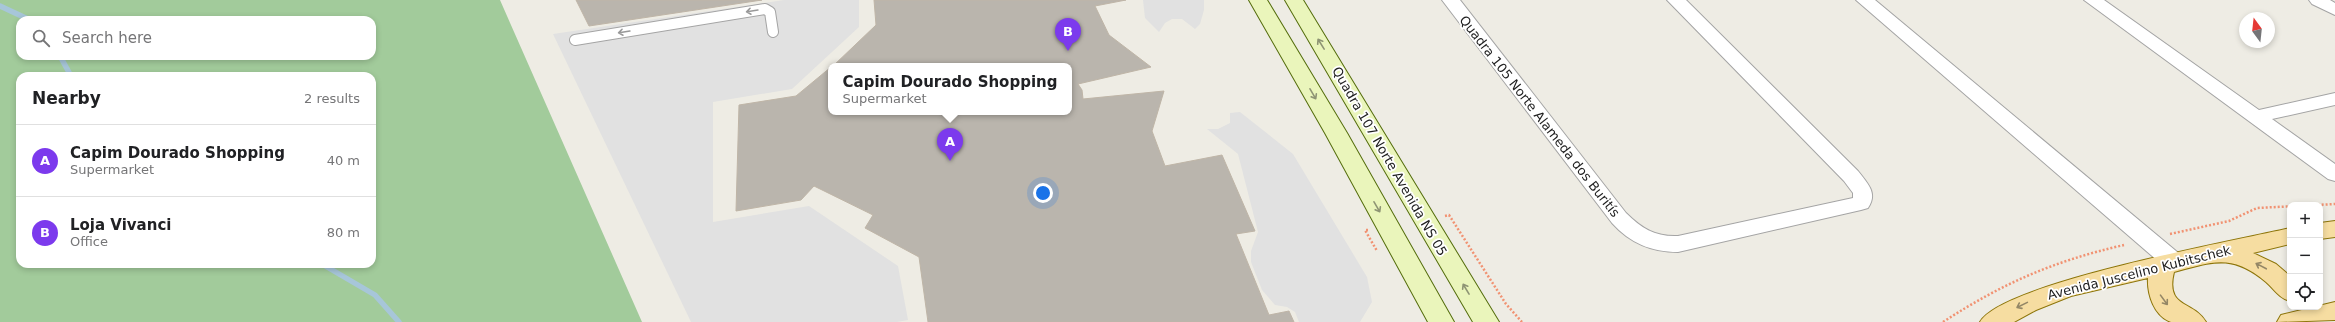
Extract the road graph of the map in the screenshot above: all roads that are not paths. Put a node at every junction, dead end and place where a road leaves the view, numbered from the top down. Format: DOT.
graph roads {
  1 [pos="1258,0"];
  2 [pos="1294,0"];
  3 [pos="1451,0"];
  4 [pos="1676,0"];
  5 [pos="1865,0"];
  6 [pos="2093,0"];
  7 [pos="2318,0"];
  8 [pos="2335,10"];
  9 [pos="773,32"];
  10 [pos="575,40"];
  11 [pos="2335,100"];
  12 [pos="2256,117"];
  13 [pos="2335,174"];
  14 [pos="2335,229"];
  15 [pos="2323,231"];
  16 [pos="2287,237"];
  17 [pos="2220,252"];
  18 [pos="2168,264"];
  19 [pos="2287,289"];
  20 [pos="2291,310"];
  21 [pos="2335,310"];
  22 [pos="1441,322"];
  23 [pos="1486,322"];
  24 [pos="1993,322"];
  25 [pos="2192,322"];
  26 [pos="2284,322"];
  27 [pos="2290,322"];
  1 -- 22 [label="street, one-way"];
  23 -- 2 [label="street, Quadra 107 Norte Avenida NS 05, one-way"];
  3 -- 4 [label="street, Quadra 105 Norte Alameda dos Buritís"];
  5 -- 18 [label="street"];
  6 -- 12 [label="street"];
  7 -- 8 [label="street"];
  9 -- 10 [label="lane, one-way"];
  11 -- 12 [label="street"];
  12 -- 13 [label="street"];
  14 -- 15 [label="main road"];
  16 -- 17 [label="main road, Avenida Juscelino Kubitschek"];
  17 -- 18 [label="main road, Avenida Juscelino Kubitschek"];
  19 -- 17 [label="main road, one-way"];
  18 -- 24 [label="main road, Avenida Juscelino Kubitschek, one-way"];
  18 -- 25 [label="main road, one-way"];
  20 -- 26 [label="main road"];
  21 -- 27 [label="main road"];
}
